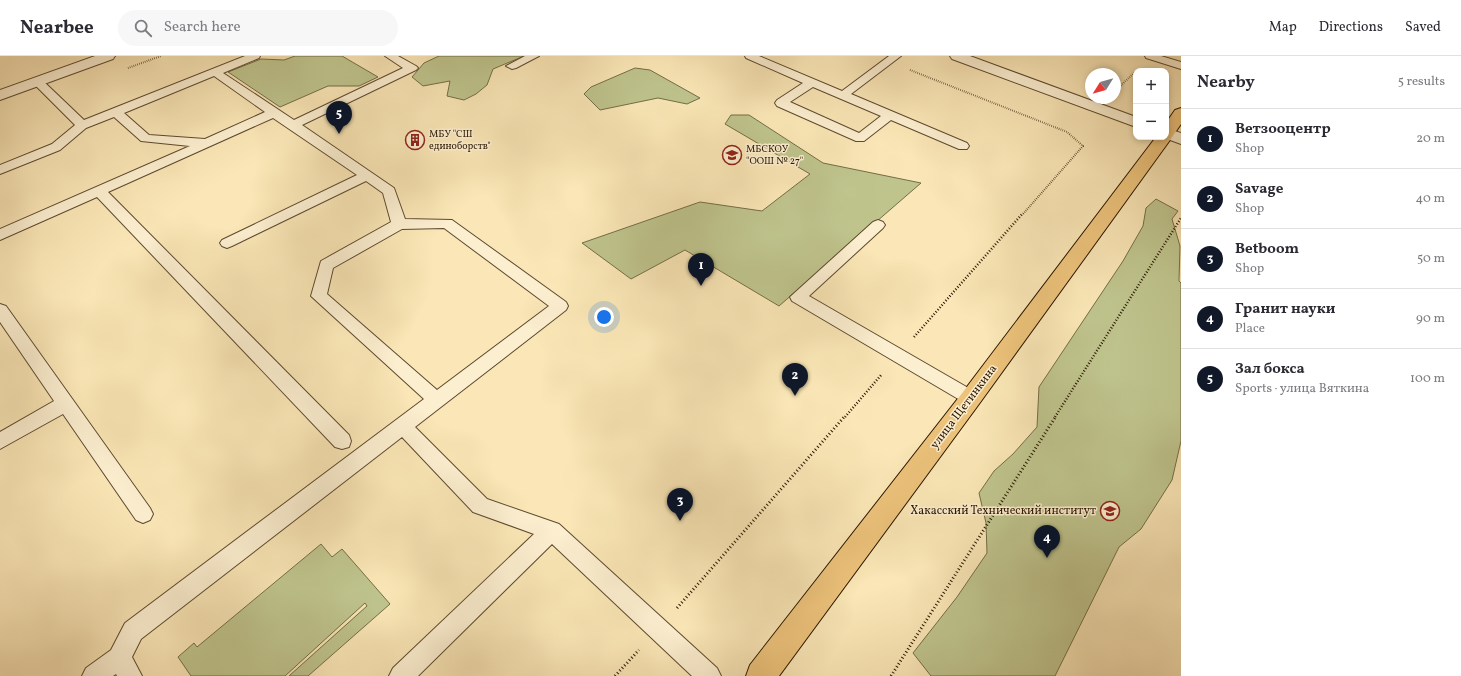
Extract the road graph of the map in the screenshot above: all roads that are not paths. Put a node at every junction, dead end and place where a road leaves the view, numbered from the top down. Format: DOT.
graph roads {
  1 [pos="108,56"];
  2 [pos="255,56"];
  3 [pos="390,56"];
  4 [pos="534,56"];
  5 [pos="750,56"];
  6 [pos="957,56"];
  7 [pos="1150,56"];
  8 [pos="892,59"];
  9 [pos="512,66"];
  10 [pos="1181,66"];
  11 [pos="216,72"];
  12 [pos="37,81"];
  13 [pos="812,82"];
  14 [pos="0,95"];
  15 [pos="843,95"];
  16 [pos="116,112"];
  17 [pos="274,113"];
  18 [pos="1181,113"];
  19 [pos="889,115"];
  20 [pos="1133,121"];
  21 [pos="82,125"];
  22 [pos="293,125"];
  23 [pos="1169,130"];
  24 [pos="1169,135"];
  25 [pos="1181,139"];
  26 [pos="1162,140"];
  27 [pos="207,144"];
  28 [pos="963,146"];
  29 [pos="0,170"];
  30 [pos="367,176"];
  31 [pos="100,192"];
  32 [pos="399,224"];
  33 [pos="878,225"];
  34 [pos="0,236"];
  35 [pos="227,243"];
  36 [pos="0,310"];
  37 [pos="971,398"];
  38 [pos="436,400"];
  39 [pos="66,403"];
  40 [pos="403,426"];
  41 [pos="0,441"];
  42 [pos="342,441"];
  43 [pos="143,514"];
  44 [pos="552,531"];
  45 [pos="124,667"];
  46 [pos="94,676"];
  47 [pos="401,676"];
  48 [pos="709,676"];
  49 [pos="762,676"];
  1 -- 12 [label="street"];
  2 -- 11 [label="lane"];
  3 -- 22 [label="lane"];
  4 -- 9 [label="lane"];
  5 -- 13 [label="lane"];
  6 -- 20 [label="street"];
  7 -- 10 [label="lane"];
  8 -- 15 [label="lane"];
  11 -- 16 [label="lane"];
  11 -- 17 [label="lane"];
  12 -- 14 [label="street"];
  12 -- 21 [label="lane"];
  13 -- 15 [label="lane"];
  13 -- 19 [label="lane"];
  15 -- 19 [label="lane"];
  16 -- 21 [label="lane"];
  16 -- 27 [label="lane"];
  17 -- 22 [label="lane"];
  17 -- 27 [label="lane"];
  18 -- 23 [label="main road"];
  19 -- 28 [label="lane"];
  21 -- 29 [label="lane"];
  22 -- 30 [label="lane"];
  24 -- 25 [label="street"];
  26 -- 37 [label="main road, улица Щетинкина"];
  27 -- 31 [label="lane"];
  30 -- 32 [label="lane"];
  30 -- 35 [label="lane"];
  31 -- 34 [label="lane"];
  31 -- 42 [label="lane"];
  32 -- 38 [label="lane"];
  32 -- 38 [label="lane"];
  33 -- 37 [label="lane"];
  36 -- 39 [label="lane"];
  37 -- 49 [label="main road, улица Щетинкина"];
  38 -- 40 [label="lane"];
  39 -- 41 [label="lane"];
  39 -- 43 [label="lane"];
  40 -- 44 [label="lane"];
  40 -- 45 [label="lane"];
  44 -- 47 [label="lane"];
  44 -- 48 [label="lane"];
  45 -- 46 [label="lane"];
}
